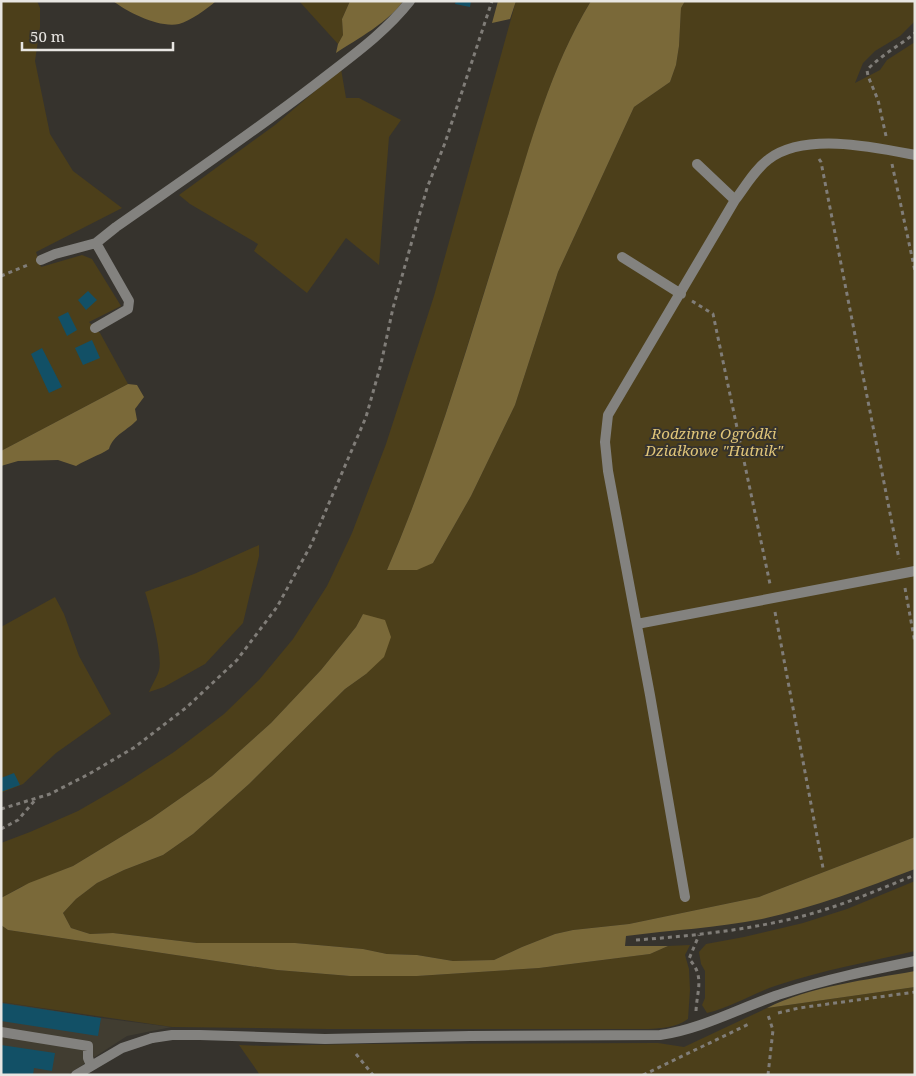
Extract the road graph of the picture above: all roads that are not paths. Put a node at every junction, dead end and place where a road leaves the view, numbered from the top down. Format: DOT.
graph roads {
  1 [pos="410,1"];
  2 [pos="915,155"];
  3 [pos="697,164"];
  4 [pos="735,200"];
  5 [pos="96,243"];
  6 [pos="622,257"];
  7 [pos="41,260"];
  8 [pos="681,294"];
  9 [pos="95,328"];
  10 [pos="915,571"];
  11 [pos="637,624"];
  12 [pos="685,897"];
  13 [pos="915,961"];
  14 [pos="1,1032"];
  15 [pos="91,1066"];
  16 [pos="76,1075"];
  1 -- 5 [label="street"];
  2 -- 4 [label="street"];
  3 -- 4 [label="street"];
  4 -- 8 [label="street"];
  5 -- 7 [label="street"];
  5 -- 9 [label="street"];
  6 -- 8 [label="street"];
  8 -- 11 [label="street"];
  10 -- 11 [label="street"];
  11 -- 12 [label="street"];
  13 -- 15 [label="street"];
  14 -- 15 [label="street"];
  15 -- 16 [label="street"];
}
